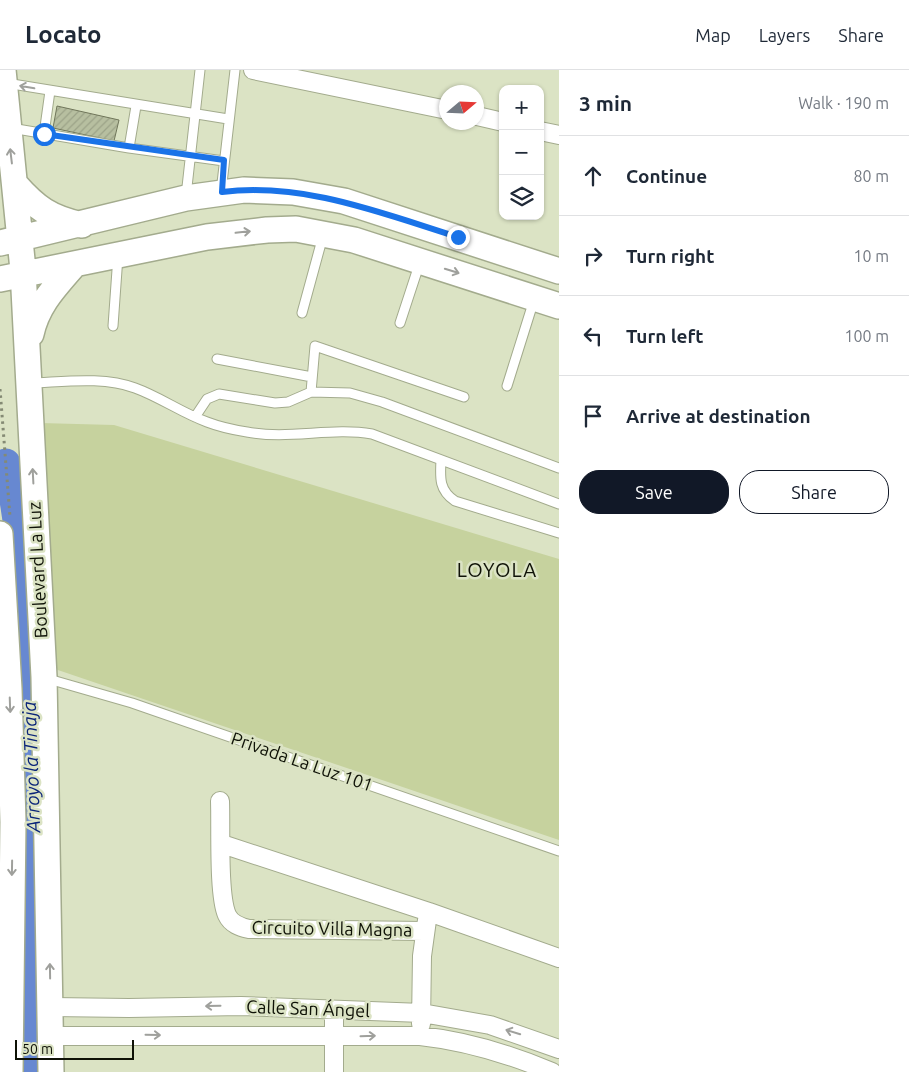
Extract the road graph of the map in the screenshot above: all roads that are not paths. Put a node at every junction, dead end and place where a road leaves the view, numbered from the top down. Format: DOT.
graph roads {
  1 [pos="200,70"];
  2 [pos="235,70"];
  3 [pos="253,70"];
  4 [pos="4,76"];
  5 [pos="50,91"];
  6 [pos="136,106"];
  7 [pos="439,109"];
  8 [pos="194,114"];
  9 [pos="484,118"];
  10 [pos="228,119"];
  11 [pos="499,121"];
  12 [pos="8,128"];
  13 [pos="544,132"];
  14 [pos="44,134"];
  15 [pos="559,135"];
  16 [pos="129,148"];
  17 [pos="189,157"];
  18 [pos="224,160"];
  19 [pos="15,184"];
  20 [pos="222,192"];
  21 [pos="186,198"];
  22 [pos="344,201"];
  23 [pos="82,225"];
  24 [pos="324,233"];
  25 [pos="207,237"];
  26 [pos="10,241"];
  27 [pos="118,256"];
  28 [pos="420,261"];
  29 [pos="74,265"];
  30 [pos="559,271"];
  31 [pos="12,276"];
  32 [pos="535,298"];
  33 [pos="559,306"];
  34 [pos="302,313"];
  35 [pos="400,324"];
  36 [pos="113,326"];
  37 [pos="27,351"];
  38 [pos="217,359"];
  39 [pos="312,376"];
  40 [pos="29,383"];
  41 [pos="507,386"];
  42 [pos="311,392"];
  43 [pos="464,398"];
  44 [pos="196,417"];
  45 [pos="441,460"];
  46 [pos="559,468"];
  47 [pos="559,504"];
  48 [pos="559,533"];
  49 [pos="0,534"];
  50 [pos="44,677"];
  51 [pos="220,801"];
  52 [pos="222,844"];
  53 [pos="559,851"];
  54 [pos="429,912"];
  55 [pos="424,931"];
  56 [pos="559,958"];
  57 [pos="51,1007"];
  58 [pos="334,1010"];
  59 [pos="422,1013"];
  60 [pos="52,1036"];
  61 [pos="420,1036"];
  62 [pos="334,1037"];
  63 [pos="559,1049"];
  64 [pos="10,1072"];
  65 [pos="51,1072"];
  66 [pos="334,1072"];
  67 [pos="552,1072"];
  1 -- 8 [label="lane"];
  2 -- 10 [label="lane"];
  3 -- 7 [label="street"];
  5 -- 4 [label="lane, one-way"];
  4 -- 12 [label="main road, Boulevard La Luz"];
  5 -- 6 [label="lane"];
  5 -- 14 [label="lane"];
  6 -- 8 [label="lane"];
  6 -- 16 [label="lane"];
  8 -- 10 [label="lane"];
  8 -- 17 [label="lane"];
  9 -- 11 [label="street"];
  10 -- 18 [label="lane"];
  12 -- 14 [label="lane"];
  19 -- 12 [label="main road, Boulevard La Luz, one-way"];
  13 -- 15 [label="street"];
  14 -- 16 [label="lane"];
  16 -- 17 [label="lane"];
  17 -- 18 [label="lane"];
  17 -- 21 [label="lane"];
  18 -- 20 [label="lane"];
  19 -- 23 [label="main road"];
  19 -- 26 [label="main road, Boulevard La Luz"];
  20 -- 21 [label="main road"];
  20 -- 22 [label="main road"];
  21 -- 23 [label="main road"];
  22 -- 25 [label="main road"];
  22 -- 30 [label="main road"];
  23 -- 26 [label="main road"];
  25 -- 24 [label="main road, one-way"];
  24 -- 28 [label="main road"];
  24 -- 34 [label="lane"];
  25 -- 27 [label="main road"];
  26 -- 31 [label="main road, Boulevard La Luz"];
  27 -- 29 [label="main road"];
  27 -- 36 [label="lane"];
  28 -- 32 [label="main road, one-way"];
  28 -- 35 [label="lane"];
  29 -- 31 [label="main road"];
  29 -- 37 [label="main road"];
  31 -- 37 [label="main road, Boulevard La Luz"];
  32 -- 33 [label="main road"];
  32 -- 41 [label="lane"];
  37 -- 40 [label="main road, Boulevard La Luz"];
  38 -- 39 [label="lane"];
  39 -- 42 [label="lane"];
  39 -- 43 [label="lane"];
  40 -- 44 [label="lane"];
  50 -- 40 [label="main road, Boulevard La Luz, one-way"];
  42 -- 44 [label="lane"];
  42 -- 46 [label="lane"];
  44 -- 45 [label="lane"];
  45 -- 47 [label="lane"];
  45 -- 48 [label="lane"];
  49 -- 64 [label="main road, Boulevard La Luz, one-way"];
  50 -- 53 [label="lane, Privada La Luz 101"];
  57 -- 50 [label="main road, Boulevard La Luz, one-way"];
  51 -- 52 [label="street, Circuito Villa Magna"];
  52 -- 54 [label="street, Circuito Villa Magna"];
  52 -- 55 [label="street, Circuito Villa Magna"];
  54 -- 55 [label="street, Circuito Villa Magna"];
  54 -- 56 [label="street, Circuito Villa Magna"];
  55 -- 59 [label="street, Circuito Villa Magna"];
  58 -- 57 [label="street, Calle San Ángel, one-way"];
  57 -- 60 [label="main road, Boulevard La Luz"];
  58 -- 59 [label="street, Calle San Ángel"];
  58 -- 62 [label="street"];
  59 -- 61 [label="street, Circuito Villa Magna"];
  63 -- 59 [label="street, Calle San Ángel, one-way"];
  60 -- 62 [label="street, Calle San Ángel, one-way"];
  60 -- 65 [label="main road, Boulevard La Luz"];
  62 -- 61 [label="street, Calle San Ángel, one-way"];
  61 -- 67 [label="street, Calle San Ángel"];
  62 -- 66 [label="street"];
}
